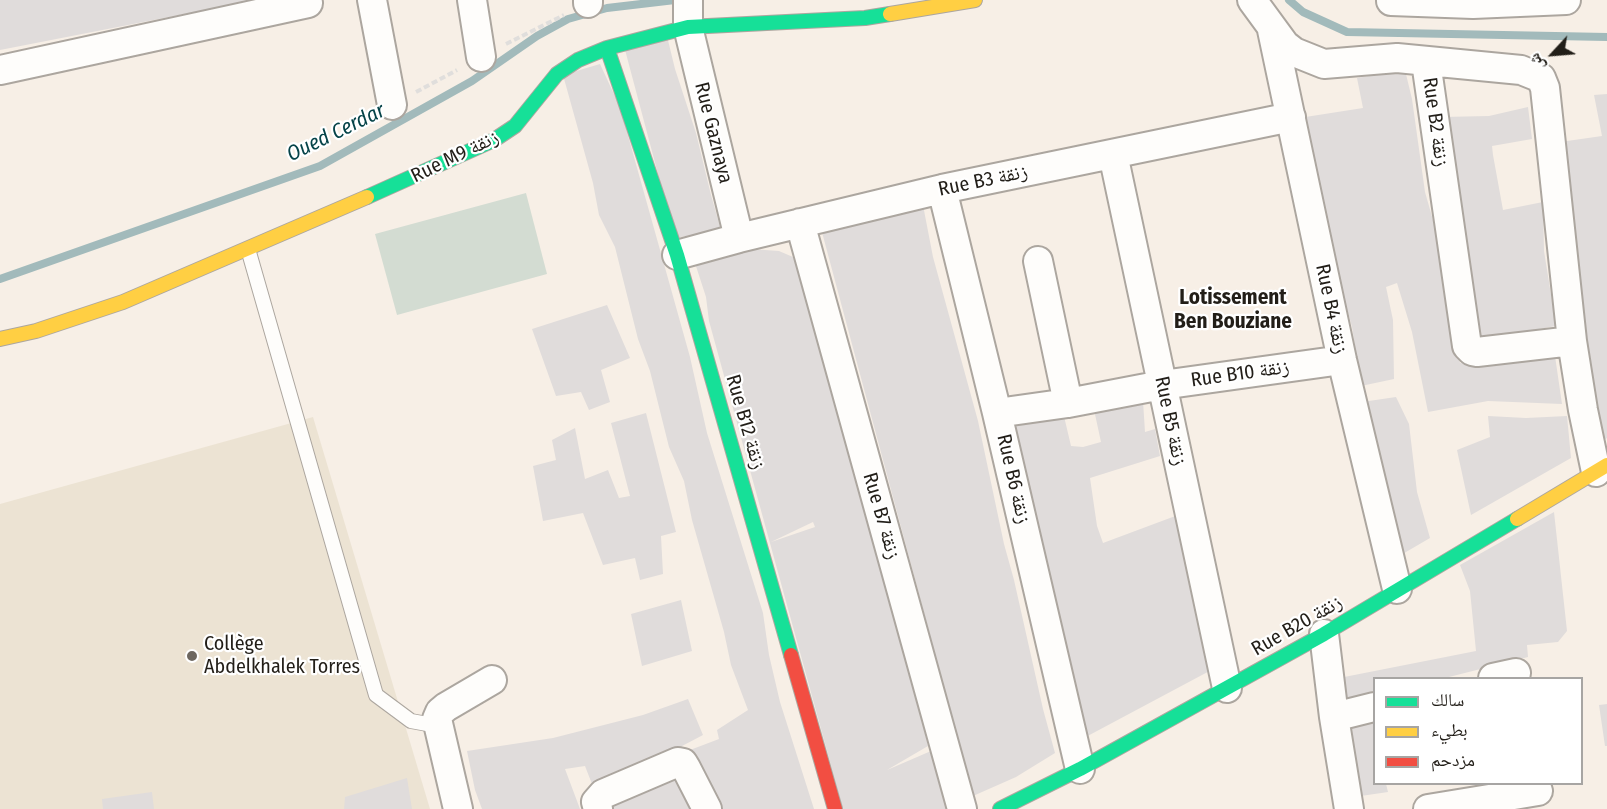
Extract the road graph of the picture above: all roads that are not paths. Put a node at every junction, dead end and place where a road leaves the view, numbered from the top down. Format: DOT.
graph roads {
  1 [pos="372,0"];
  2 [pos="472,0"];
  3 [pos="975,0"];
  4 [pos="1252,0"];
  5 [pos="1566,0"];
  6 [pos="1391,1"];
  7 [pos="1472,2"];
  8 [pos="308,3"];
  9 [pos="688,16"];
  10 [pos="1272,28"];
  11 [pos="607,48"];
  12 [pos="481,57"];
  13 [pos="1426,62"];
  14 [pos="0,70"];
  15 [pos="392,105"];
  16 [pos="1291,117"];
  17 [pos="1113,154"];
  18 [pos="942,189"];
  19 [pos="800,223"];
  20 [pos="739,238"];
  21 [pos="248,249"];
  22 [pos="676,255"];
  23 [pos="1038,261"];
  24 [pos="0,339"];
  25 [pos="1572,341"];
  26 [pos="1342,360"];
  27 [pos="1162,385"];
  28 [pos="1068,403"];
  29 [pos="997,413"];
  30 [pos="1601,469"];
  31 [pos="1396,590"];
  32 [pos="1324,634"];
  33 [pos="492,680"];
  34 [pos="1227,688"];
  35 [pos="1373,707"];
  36 [pos="1334,717"];
  37 [pos="438,726"];
  38 [pos="1080,769"];
  39 [pos="1538,791"];
  40 [pos="600,802"];
  41 [pos="458,809"];
  42 [pos="707,809"];
  43 [pos="835,809"];
  44 [pos="962,809"];
  45 [pos="1000,809"];
  46 [pos="1349,809"];
  47 [pos="1428,809"];
  1 -- 15 [label="street"];
  2 -- 12 [label="street"];
  3 -- 9 [label="street, Rue M9 زنقة"];
  4 -- 10 [label="street"];
  5 -- 7 [label="street"];
  6 -- 7 [label="street"];
  8 -- 14 [label="street"];
  9 -- 11 [label="street, Rue M9 زنقة"];
  9 -- 20 [label="street, Rue Gaznaya"];
  10 -- 13 [label="street"];
  10 -- 16 [label="street, Rue B4 زنقة"];
  11 -- 21 [label="street, Rue M9 زنقة"];
  11 -- 22 [label="street, Rue B12 زنقة"];
  13 -- 25 [label="street, Rue B2 زنقة"];
  13 -- 25 [label="street, Rue B2 زنقة"];
  16 -- 17 [label="street, Rue B3 زنقة"];
  16 -- 26 [label="street, Rue B4 زنقة"];
  17 -- 18 [label="street, Rue B3 زنقة"];
  17 -- 27 [label="street, Rue B5 زنقة"];
  18 -- 19 [label="street, Rue B3 زنقة"];
  18 -- 29 [label="street, Rue B6 زنقة"];
  19 -- 20 [label="street, Rue B3 زنقة"];
  19 -- 44 [label="street, Rue B7 زنقة"];
  20 -- 22 [label="street, Rue B3 زنقة"];
  21 -- 24 [label="street, Rue M9 زنقة"];
  21 -- 37 [label="lane"];
  22 -- 43 [label="street, Rue B12 زنقة"];
  23 -- 28 [label="street"];
  25 -- 30 [label="street, Rue B2 زنقة"];
  26 -- 27 [label="street, Rue B10 زنقة"];
  26 -- 31 [label="street, Rue B4 زنقة"];
  27 -- 28 [label="street, Rue B10 زنقة"];
  27 -- 34 [label="street, Rue B5 زنقة"];
  28 -- 29 [label="street, Rue B10 زنقة"];
  29 -- 38 [label="street, Rue B6 زنقة"];
  30 -- 31 [label="street, Rue B20 زنقة"];
  31 -- 32 [label="street, Rue B20 زنقة"];
  32 -- 34 [label="street, Rue B20 زنقة"];
  32 -- 36 [label="street"];
  33 -- 37 [label="street"];
  34 -- 38 [label="street, Rue B20 زنقة"];
  35 -- 36 [label="street"];
  36 -- 46 [label="street"];
  37 -- 41 [label="street"];
  38 -- 45 [label="street, Rue B20 زنقة"];
  39 -- 47 [label="street"];
  40 -- 42 [label="street"];
}
